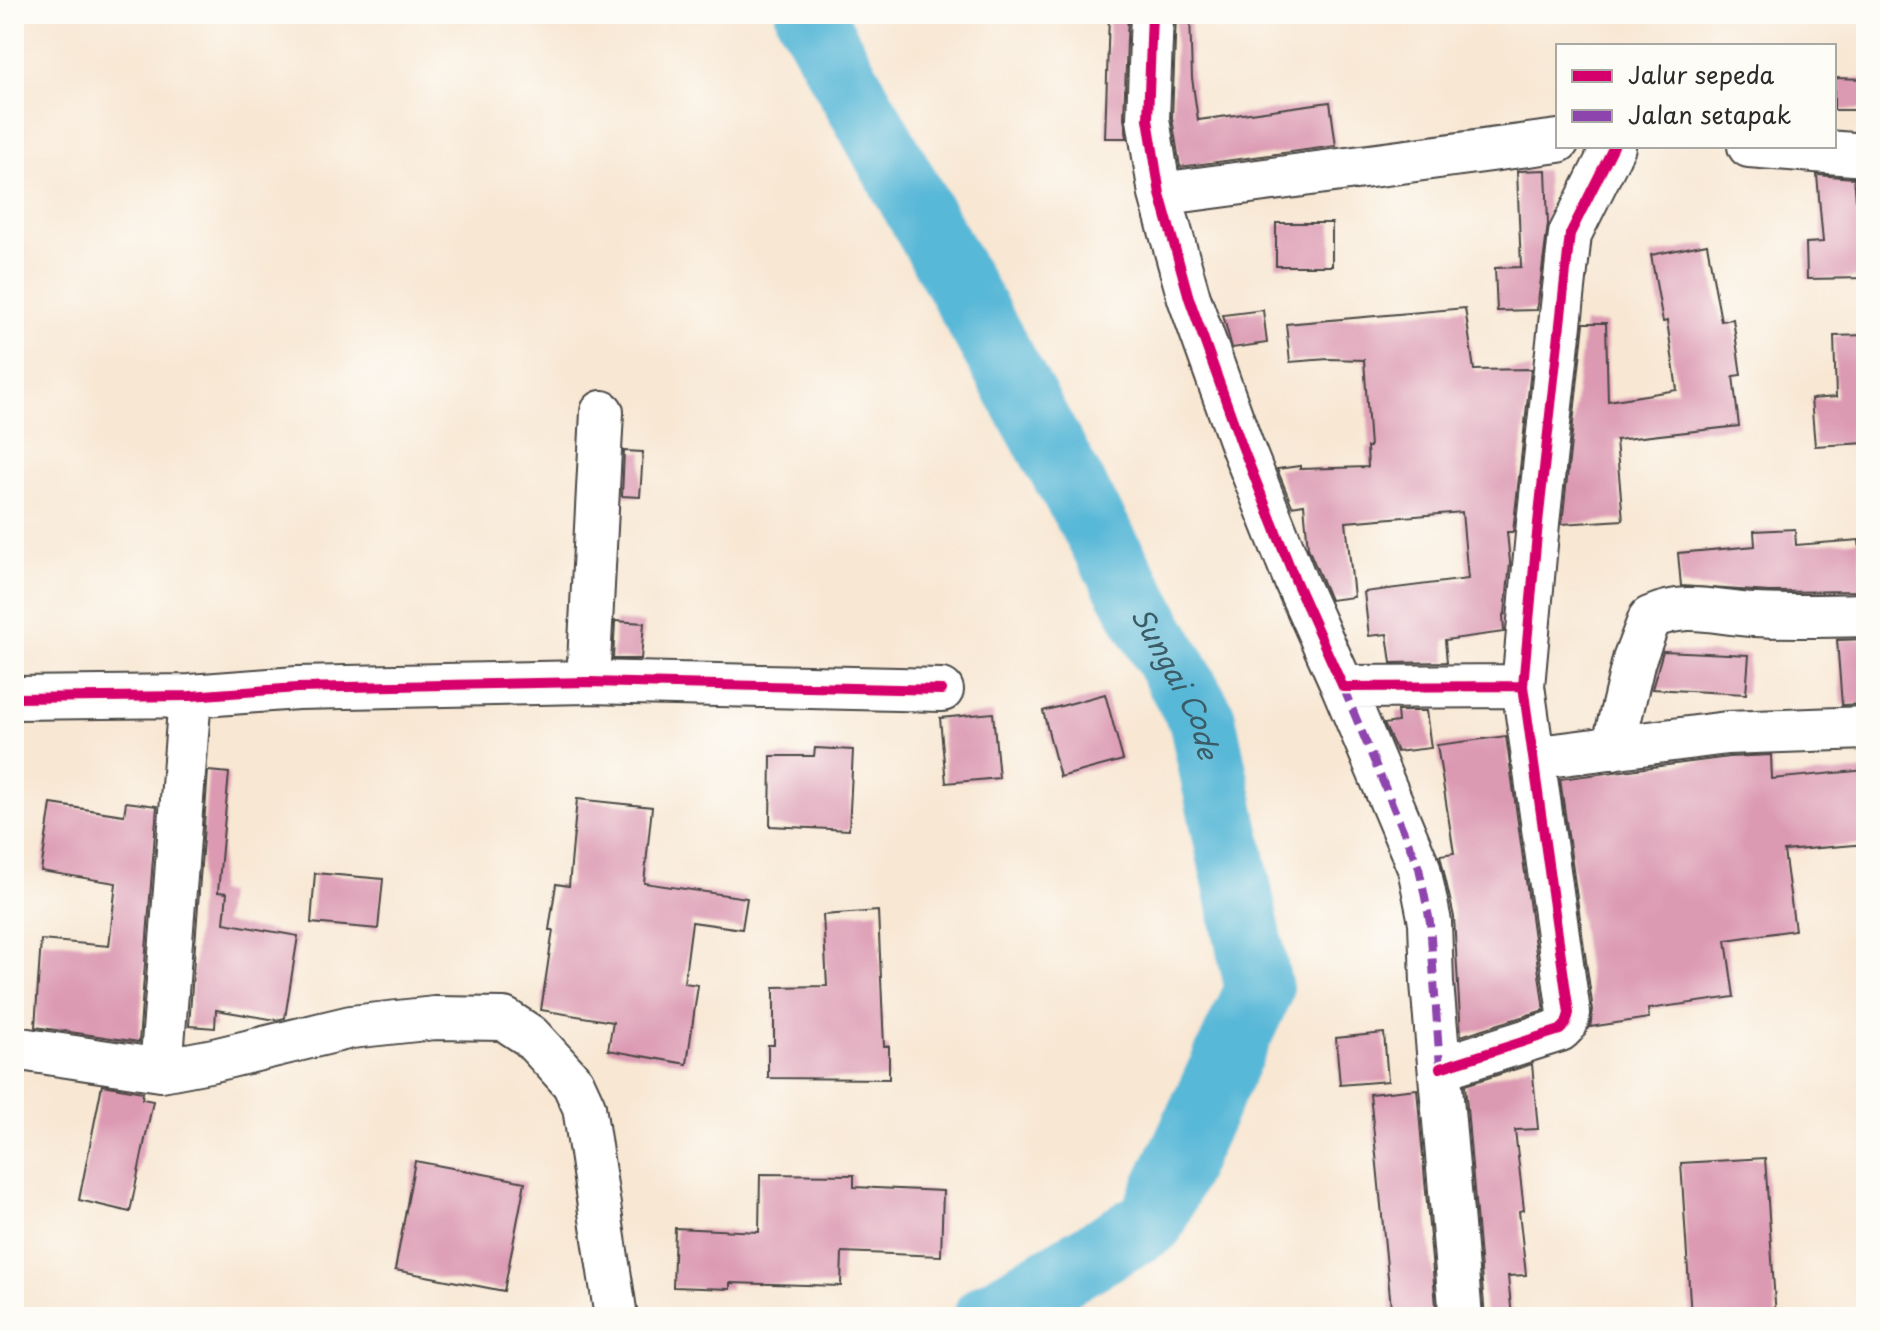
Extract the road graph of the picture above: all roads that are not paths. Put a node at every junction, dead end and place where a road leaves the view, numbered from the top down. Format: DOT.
graph roads {
  1 [pos="1152,14"];
  2 [pos="1556,141"];
  3 [pos="1613,148"];
  4 [pos="1775,148"];
  5 [pos="1866,155"];
  6 [pos="1160,194"];
  7 [pos="602,412"];
  8 [pos="1866,615"];
  9 [pos="588,682"];
  10 [pos="1523,686"];
  11 [pos="1343,687"];
  12 [pos="942,690"];
  13 [pos="190,696"];
  14 [pos="14,698"];
  15 [pos="1866,728"];
  16 [pos="1613,748"];
  17 [pos="1532,758"];
  18 [pos="14,1048"];
  19 [pos="1440,1068"];
  20 [pos="161,1070"];
  21 [pos="616,1317"];
  22 [pos="1461,1317"];
  1 -- 6 [label="street"];
  2 -- 6 [label="street"];
  3 -- 10 [label="street"];
  4 -- 5 [label="street"];
  6 -- 11 [label="street"];
  7 -- 9 [label="street"];
  8 -- 16 [label="street"];
  9 -- 12 [label="street"];
  9 -- 13 [label="street"];
  10 -- 11 [label="street"];
  10 -- 17 [label="street"];
  11 -- 19 [label="street"];
  13 -- 14 [label="street"];
  13 -- 20 [label="street"];
  15 -- 16 [label="street"];
  16 -- 17 [label="street"];
  17 -- 19 [label="street"];
  18 -- 20 [label="street"];
  19 -- 22 [label="street"];
  20 -- 21 [label="street"];
}
